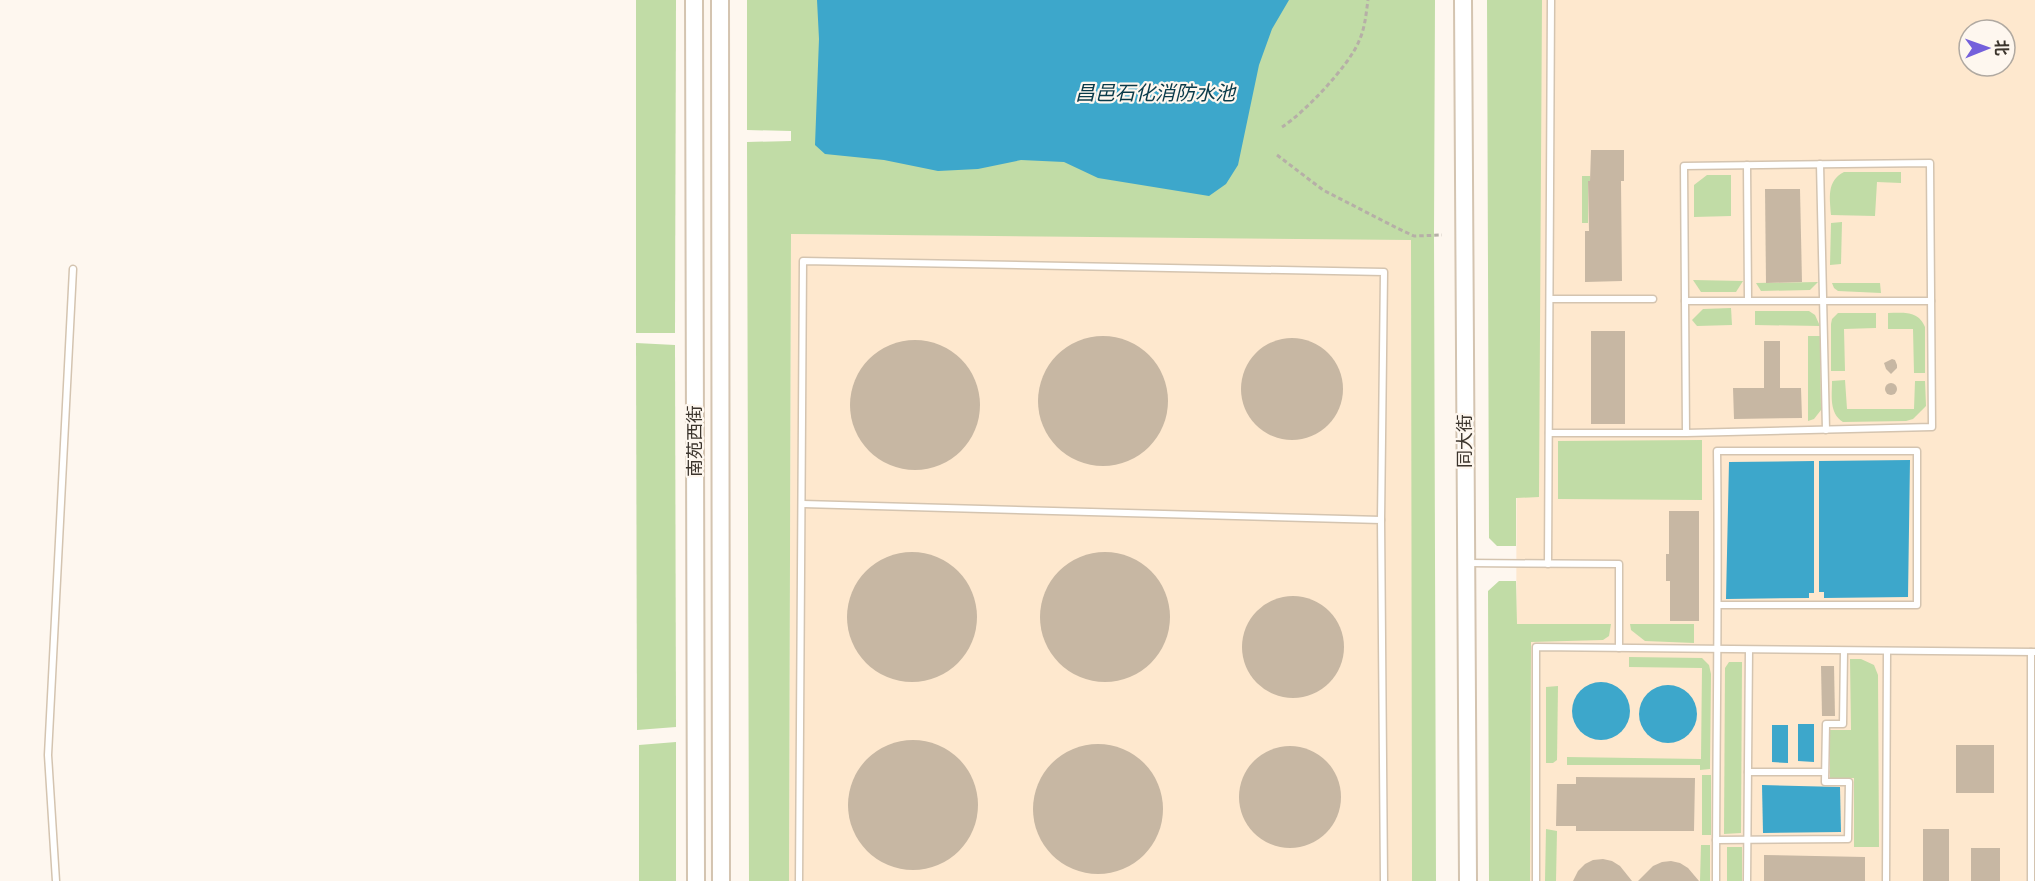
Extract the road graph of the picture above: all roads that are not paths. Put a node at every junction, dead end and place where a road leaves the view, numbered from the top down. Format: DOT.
graph roads {
  1 [pos="694,0"];
  2 [pos="720,0"];
  3 [pos="1463,0"];
  4 [pos="1551,0"];
  5 [pos="1820,164"];
  6 [pos="1747,165"];
  7 [pos="73,269"];
  8 [pos="1550,299"];
  9 [pos="1653,299"];
  10 [pos="1748,300"];
  11 [pos="1823,300"];
  12 [pos="1685,301"];
  13 [pos="1931,302"];
  14 [pos="1826,430"];
  15 [pos="1686,433"];
  16 [pos="1549,434"];
  17 [pos="803,504"];
  18 [pos="1381,520"];
  19 [pos="1466,563"];
  20 [pos="1548,564"];
  21 [pos="1719,605"];
  22 [pos="1619,648"];
  23 [pos="1716,650"];
  24 [pos="1749,650"];
  25 [pos="1844,651"];
  26 [pos="1887,651"];
  27 [pos="2033,652"];
  28 [pos="1748,772"];
  29 [pos="1825,772"];
  30 [pos="1716,840"];
  31 [pos="1747,840"];
  32 [pos="56,881"];
  33 [pos="696,881"];
  34 [pos="721,881"];
  35 [pos="799,881"];
  36 [pos="1384,881"];
  37 [pos="1468,881"];
  38 [pos="1536,881"];
  39 [pos="1716,881"];
  40 [pos="1747,881"];
  41 [pos="1886,881"];
  42 [pos="2031,881"];
  1 -- 33 [label="main road, 南苑西街"];
  2 -- 34 [label="main road, 南苑西街"];
  3 -- 19 [label="main road, 同大街"];
  4 -- 8 [label="lane"];
  5 -- 6 [label="lane"];
  5 -- 11 [label="lane"];
  5 -- 13 [label="lane"];
  6 -- 10 [label="lane"];
  6 -- 12 [label="lane"];
  7 -- 32 [label="lane"];
  8 -- 9 [label="lane"];
  8 -- 16 [label="lane"];
  10 -- 11 [label="lane"];
  10 -- 12 [label="lane"];
  11 -- 13 [label="lane"];
  11 -- 14 [label="lane"];
  12 -- 15 [label="lane"];
  13 -- 14 [label="lane"];
  14 -- 15 [label="lane"];
  15 -- 16 [label="lane"];
  16 -- 20 [label="lane"];
  17 -- 18 [label="lane"];
  17 -- 18 [label="lane"];
  17 -- 35 [label="lane"];
  18 -- 36 [label="lane"];
  19 -- 20 [label="lane"];
  19 -- 37 [label="main road, 同大街"];
  20 -- 22 [label="lane"];
  21 -- 21 [label="lane"];
  21 -- 23 [label="lane"];
  22 -- 23 [label="lane"];
  22 -- 38 [label="lane"];
  23 -- 24 [label="lane"];
  23 -- 30 [label="lane"];
  24 -- 25 [label="lane"];
  24 -- 28 [label="lane"];
  25 -- 26 [label="lane"];
  25 -- 29 [label="lane"];
  26 -- 27 [label="lane"];
  26 -- 41 [label="lane"];
  27 -- 42 [label="lane"];
  28 -- 29 [label="lane"];
  28 -- 31 [label="lane"];
  29 -- 31 [label="lane"];
  30 -- 31 [label="lane"];
  30 -- 39 [label="lane"];
  31 -- 40 [label="lane"];
}
